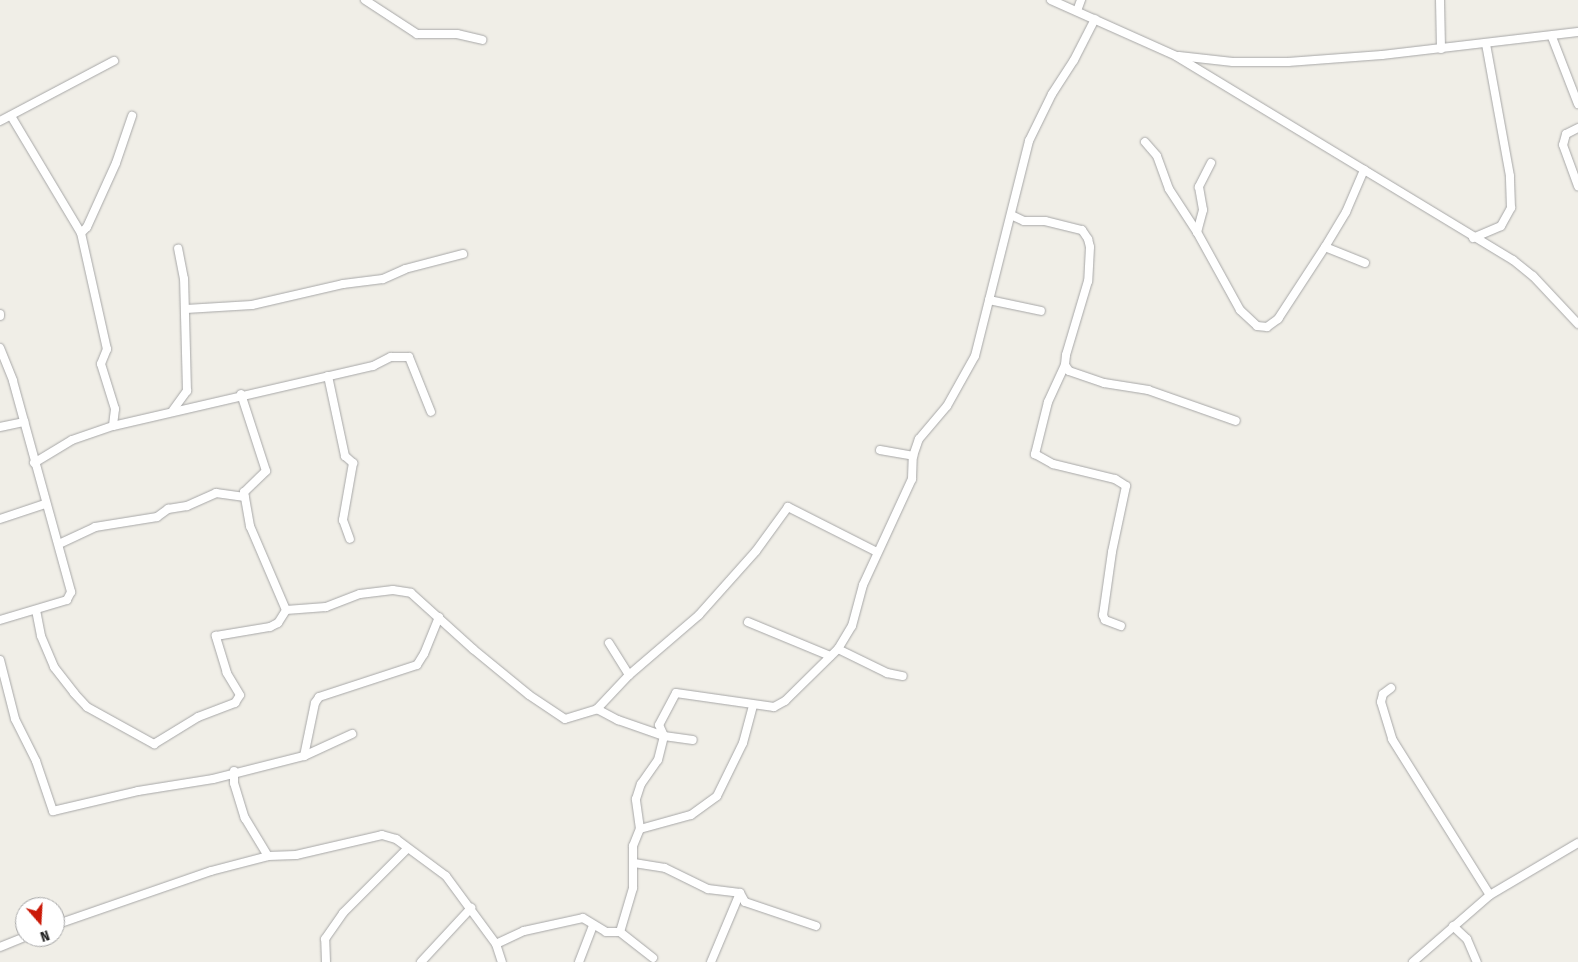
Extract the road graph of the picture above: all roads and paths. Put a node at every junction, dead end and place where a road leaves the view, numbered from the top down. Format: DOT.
graph roads {
  1 [pos="365,0"];
  2 [pos="1051,0"];
  3 [pos="1081,0"];
  4 [pos="1440,0"];
  5 [pos="1077,12"];
  6 [pos="1095,19"];
  7 [pos="1578,32"];
  8 [pos="1552,37"];
  9 [pos="482,40"];
  10 [pos="1486,44"];
  11 [pos="1440,49"];
  12 [pos="1176,56"];
  13 [pos="114,61"];
  14 [pos="1578,104"];
  15 [pos="11,116"];
  16 [pos="132,116"];
  17 [pos="0,121"];
  18 [pos="1578,128"];
  19 [pos="1145,142"];
  20 [pos="1211,163"];
  21 [pos="1364,170"];
  22 [pos="1578,186"];
  23 [pos="1011,215"];
  24 [pos="1198,232"];
  25 [pos="81,233"];
  26 [pos="1473,238"];
  27 [pos="1325,247"];
  28 [pos="178,249"];
  29 [pos="463,254"];
  30 [pos="1365,264"];
  31 [pos="989,300"];
  32 [pos="186,309"];
  33 [pos="1041,312"];
  34 [pos="1577,322"];
  35 [pos="0,348"];
  36 [pos="1065,365"];
  37 [pos="328,376"];
  38 [pos="241,394"];
  39 [pos="172,412"];
  40 [pos="431,412"];
  41 [pos="1236,421"];
  42 [pos="24,422"];
  43 [pos="113,426"];
  44 [pos="0,427"];
  45 [pos="880,450"];
  46 [pos="913,456"];
  47 [pos="34,463"];
  48 [pos="245,497"];
  49 [pos="45,504"];
  50 [pos="0,519"];
  51 [pos="350,539"];
  52 [pos="59,544"];
  53 [pos="877,552"];
  54 [pos="36,610"];
  55 [pos="286,610"];
  56 [pos="440,617"];
  57 [pos="0,620"];
  58 [pos="748,622"];
  59 [pos="1121,626"];
  60 [pos="609,642"];
  61 [pos="838,649"];
  62 [pos="830,656"];
  63 [pos="0,660"];
  64 [pos="629,675"];
  65 [pos="903,676"];
  66 [pos="1391,688"];
  67 [pos="753,706"];
  68 [pos="597,709"];
  69 [pos="352,734"];
  70 [pos="664,736"];
  71 [pos="693,740"];
  72 [pos="304,756"];
  73 [pos="234,771"];
  74 [pos="640,829"];
  75 [pos="1578,843"];
  76 [pos="407,849"];
  77 [pos="268,856"];
  78 [pos="634,863"];
  79 [pos="740,893"];
  80 [pos="1490,896"];
  81 [pos="471,908"];
  82 [pos="65,921"];
  83 [pos="593,926"];
  84 [pos="816,926"];
  85 [pos="1453,926"];
  86 [pos="620,932"];
  87 [pos="15,941"];
  88 [pos="496,944"];
  89 [pos="0,947"];
  90 [pos="654,958"];
  91 [pos="326,962"];
  92 [pos="421,962"];
  93 [pos="502,962"];
  94 [pos="579,962"];
  95 [pos="711,962"];
  96 [pos="1414,962"];
  97 [pos="1477,962"];
  1 -- 9 [label="street"];
  2 -- 5 [label="street"];
  3 -- 5 [label="street"];
  4 -- 11 [label="street"];
  5 -- 6 [label="street"];
  6 -- 12 [label="street"];
  6 -- 23 [label="street"];
  7 -- 8 [label="street"];
  8 -- 10 [label="street"];
  8 -- 14 [label="street"];
  10 -- 11 [label="street"];
  10 -- 26 [label="street"];
  11 -- 12 [label="street"];
  12 -- 21 [label="street"];
  13 -- 15 [label="street"];
  15 -- 17 [label="street"];
  15 -- 25 [label="street"];
  16 -- 25 [label="street"];
  18 -- 22 [label="street"];
  19 -- 24 [label="street"];
  20 -- 24 [label="street"];
  21 -- 26 [label="street"];
  21 -- 27 [label="street"];
  23 -- 31 [label="street"];
  23 -- 36 [label="street"];
  24 -- 27 [label="street"];
  25 -- 43 [label="street"];
  26 -- 34 [label="street"];
  27 -- 30 [label="street"];
  28 -- 32 [label="street"];
  29 -- 32 [label="street"];
  31 -- 33 [label="street"];
  31 -- 46 [label="street"];
  32 -- 39 [label="street"];
  35 -- 42 [label="street"];
  36 -- 41 [label="street"];
  36 -- 59 [label="street"];
  37 -- 38 [label="street"];
  37 -- 40 [label="street"];
  37 -- 51 [label="street"];
  38 -- 39 [label="street"];
  38 -- 48 [label="street"];
  39 -- 43 [label="street"];
  42 -- 44 [label="street"];
  42 -- 47 [label="street"];
  43 -- 47 [label="street"];
  45 -- 46 [label="street"];
  46 -- 53 [label="street"];
  47 -- 49 [label="street"];
  48 -- 52 [label="street"];
  48 -- 55 [label="street"];
  49 -- 50 [label="street"];
  49 -- 52 [label="street"];
  52 -- 54 [label="street"];
  53 -- 61 [label="street"];
  53 -- 64 [label="street"];
  54 -- 55 [label="street"];
  54 -- 57 [label="street"];
  55 -- 56 [label="street"];
  56 -- 68 [label="street"];
  56 -- 72 [label="street"];
  58 -- 62 [label="street"];
  60 -- 64 [label="street"];
  61 -- 62 [label="street"];
  61 -- 65 [label="street"];
  62 -- 67 [label="street"];
  63 -- 73 [label="street"];
  64 -- 68 [label="street"];
  66 -- 80 [label="street"];
  67 -- 70 [label="street"];
  67 -- 74 [label="street"];
  68 -- 70 [label="street"];
  69 -- 72 [label="street"];
  70 -- 71 [label="street"];
  70 -- 74 [label="street"];
  72 -- 73 [label="street"];
  73 -- 77 [label="street"];
  74 -- 78 [label="street"];
  75 -- 80 [label="street"];
  76 -- 77 [label="street"];
  76 -- 81 [label="street"];
  76 -- 91 [label="street"];
  77 -- 82 [label="street"];
  78 -- 79 [label="street"];
  78 -- 86 [label="street"];
  79 -- 84 [label="street"];
  79 -- 95 [label="street"];
  80 -- 85 [label="street"];
  81 -- 88 [label="street"];
  81 -- 92 [label="street"];
  83 -- 86 [label="street"];
  83 -- 88 [label="street"];
  83 -- 94 [label="street"];
  85 -- 96 [label="street"];
  85 -- 97 [label="street"];
  86 -- 90 [label="street"];
  87 -- 89 [label="street"];
  88 -- 93 [label="street"];
}
